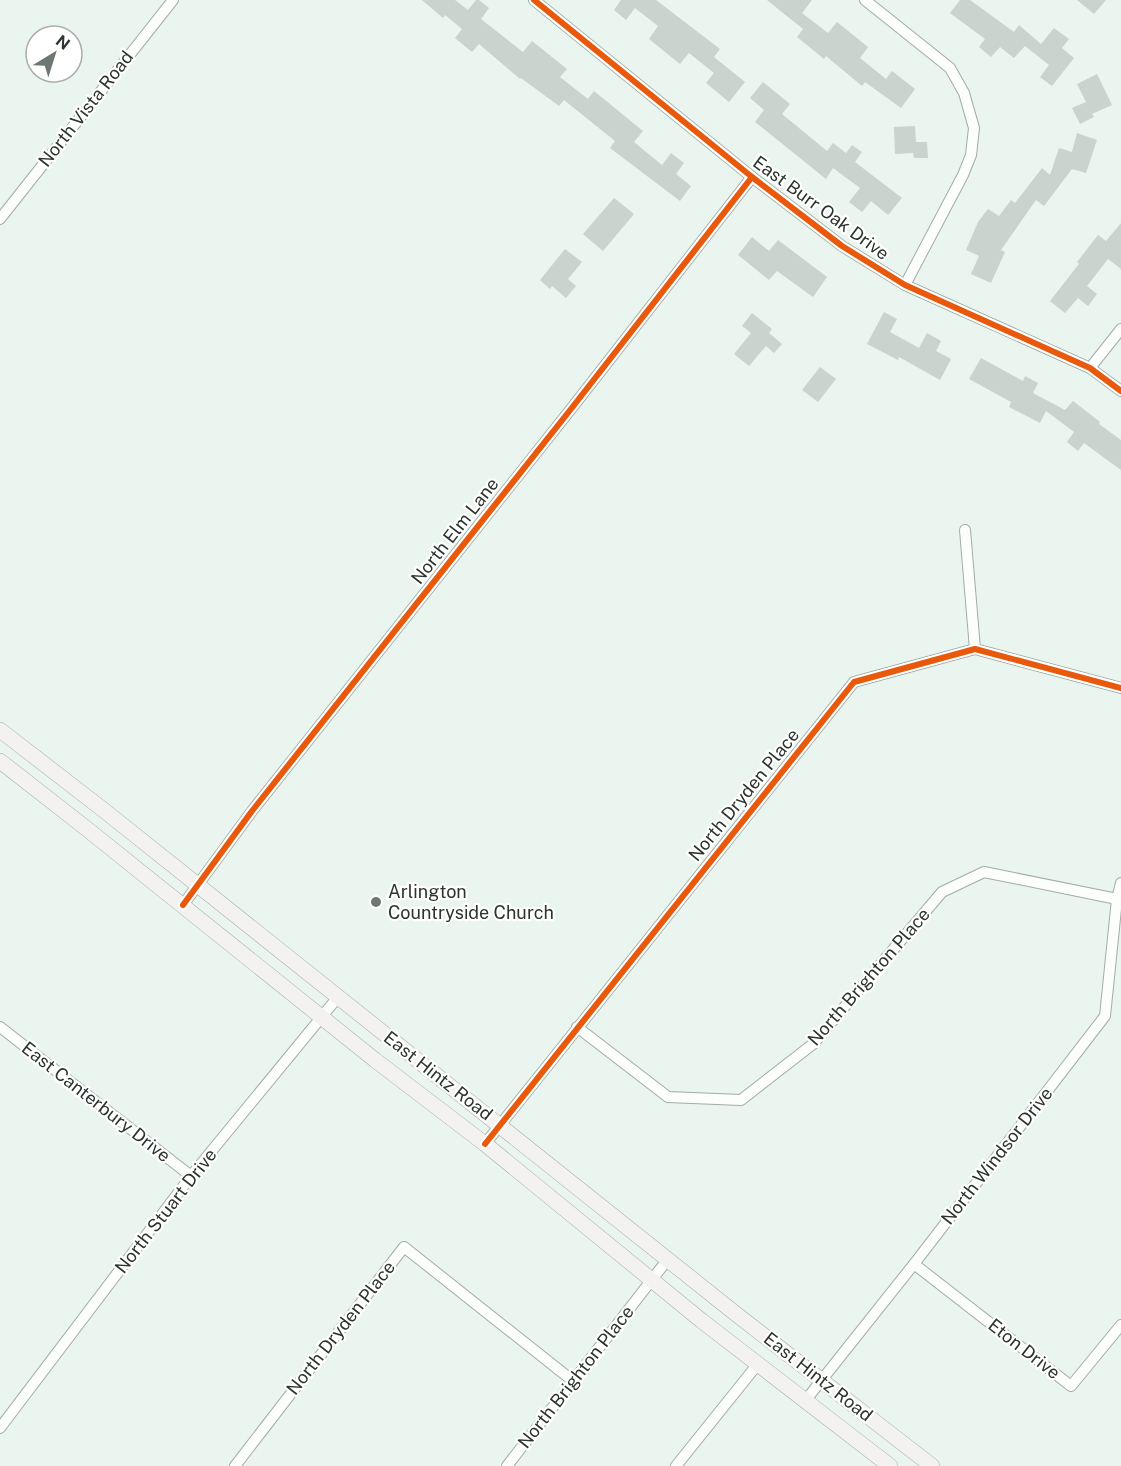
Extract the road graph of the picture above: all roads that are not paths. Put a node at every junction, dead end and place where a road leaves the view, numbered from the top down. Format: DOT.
graph roads {
  1 [pos="173,0"];
  2 [pos="534,0"];
  3 [pos="865,0"];
  4 [pos="752,177"];
  5 [pos="0,219"];
  6 [pos="905,285"];
  7 [pos="1121,329"];
  8 [pos="1090,368"];
  9 [pos="1121,391"];
  10 [pos="965,530"];
  11 [pos="975,649"];
  12 [pos="1121,688"];
  13 [pos="0,729"];
  14 [pos="0,761"];
  15 [pos="1121,883"];
  16 [pos="198,885"];
  17 [pos="1117,899"];
  18 [pos="183,905"];
  19 [pos="338,997"];
  20 [pos="322,1017"];
  21 [pos="0,1027"];
  22 [pos="577,1027"];
  23 [pos="500,1124"];
  24 [pos="484,1144"];
  25 [pos="192,1176"];
  26 [pos="668,1259"];
  27 [pos="914,1264"];
  28 [pos="652,1280"];
  29 [pos="1121,1325"];
  30 [pos="757,1365"];
  31 [pos="821,1379"];
  32 [pos="573,1381"];
  33 [pos="805,1401"];
  34 [pos="0,1428"];
  35 [pos="874,1461"];
  36 [pos="235,1466"];
  37 [pos="507,1466"];
  38 [pos="676,1466"];
  39 [pos="890,1466"];
  40 [pos="932,1466"];
  1 -- 5 [label="street, North Vista Road"];
  2 -- 4 [label="street, East Burr Oak Drive"];
  3 -- 6 [label="street"];
  4 -- 6 [label="street, East Burr Oak Drive"];
  4 -- 16 [label="street, North Elm Lane"];
  6 -- 8 [label="street, East Burr Oak Drive"];
  7 -- 8 [label="street"];
  8 -- 9 [label="street, East Burr Oak Drive"];
  10 -- 11 [label="street"];
  11 -- 12 [label="street"];
  11 -- 22 [label="street, North Dryden Place"];
  13 -- 16 [label="main road, East Hintz Road"];
  14 -- 18 [label="main road, East Hintz Road"];
  15 -- 17 [label="street, North Windsor Drive"];
  16 -- 18 [label="street, North Elm Lane"];
  16 -- 19 [label="main road, East Hintz Road"];
  17 -- 22 [label="street, North Brighton Place"];
  17 -- 27 [label="street, North Windsor Drive"];
  18 -- 20 [label="main road, East Hintz Road"];
  19 -- 20 [label="street, North Stuart Drive"];
  19 -- 23 [label="main road, East Hintz Road"];
  20 -- 24 [label="main road, East Hintz Road"];
  20 -- 25 [label="street, North Stuart Drive"];
  21 -- 25 [label="street, East Canterbury Drive"];
  22 -- 23 [label="street, North Dryden Place"];
  23 -- 24 [label="street, North Dryden Place"];
  23 -- 26 [label="main road, East Hintz Road"];
  24 -- 28 [label="main road, East Hintz Road"];
  25 -- 34 [label="street, North Stuart Drive"];
  26 -- 28 [label="street, North Brighton Place"];
  26 -- 31 [label="main road, East Hintz Road"];
  27 -- 29 [label="street, Eton Drive"];
  27 -- 31 [label="street, North Windsor Drive"];
  28 -- 30 [label="main road, East Hintz Road"];
  28 -- 32 [label="street, North Brighton Place"];
  30 -- 33 [label="main road, East Hintz Road"];
  30 -- 38 [label="street"];
  31 -- 33 [label="street, North Windsor Drive"];
  31 -- 40 [label="main road, East Hintz Road"];
  32 -- 36 [label="street, North Dryden Place"];
  32 -- 37 [label="street, North Brighton Place"];
  33 -- 35 [label="main road, East Hintz Road"];
  35 -- 39 [label="main road, East Hintz Road"];
}
